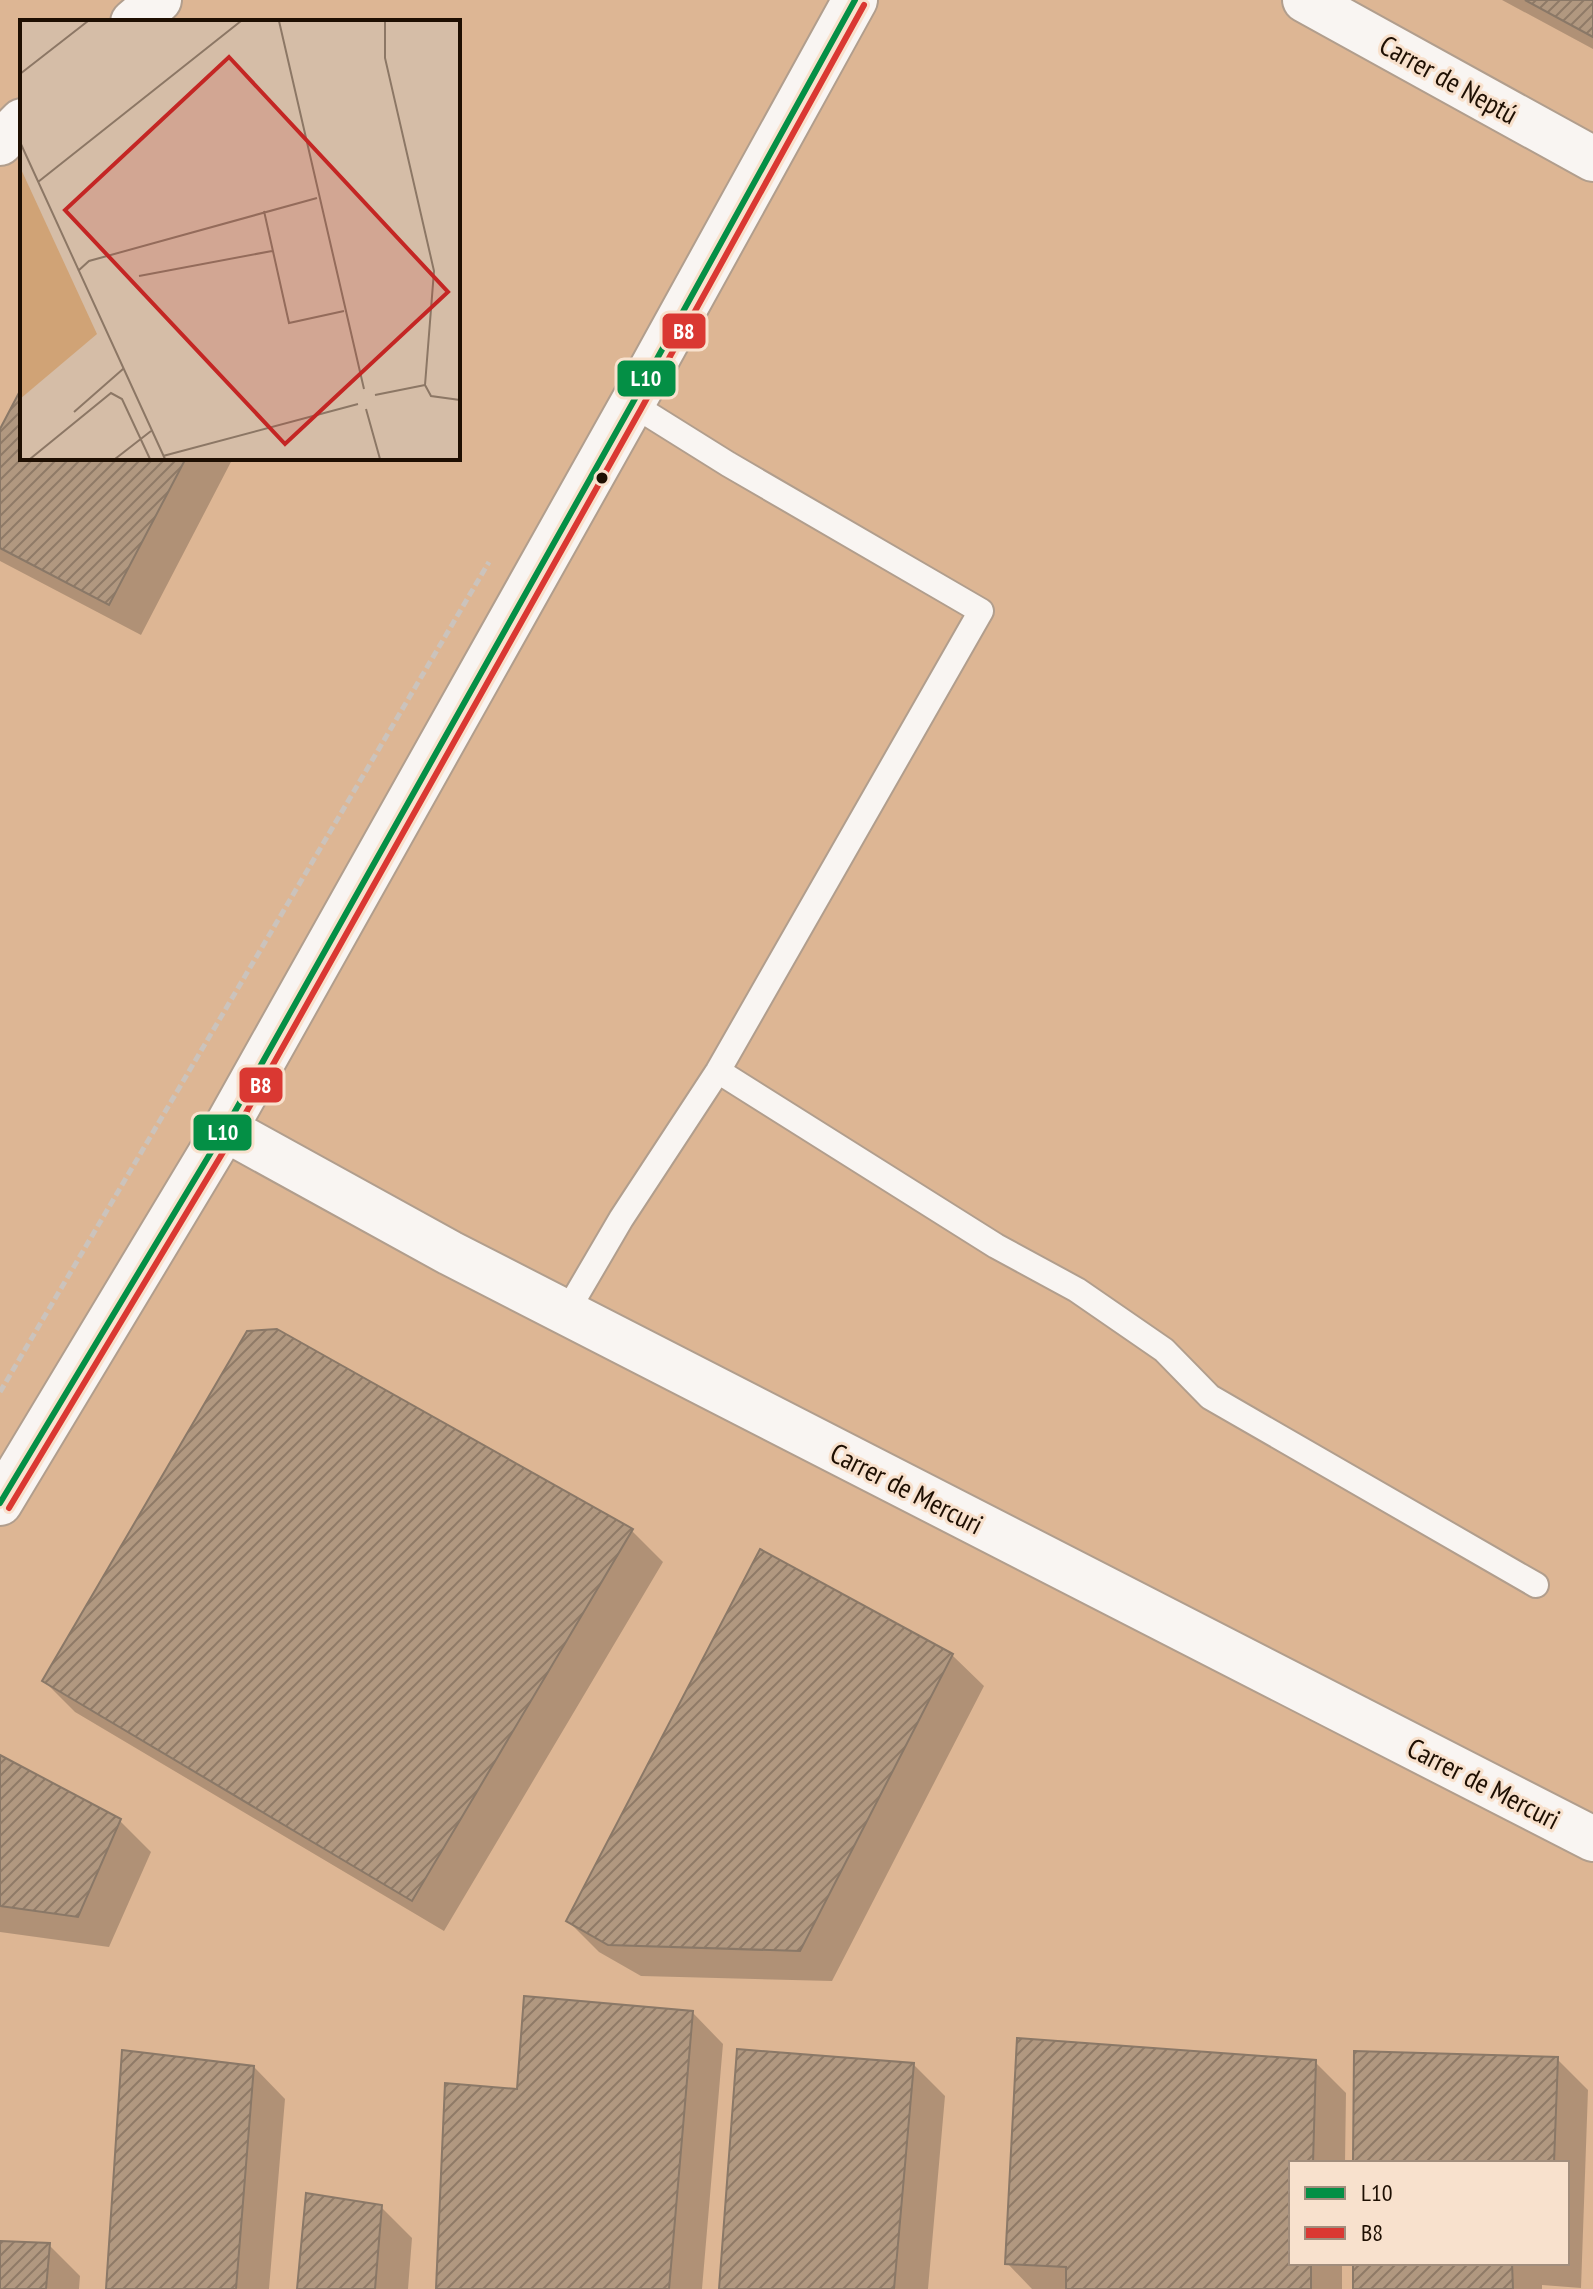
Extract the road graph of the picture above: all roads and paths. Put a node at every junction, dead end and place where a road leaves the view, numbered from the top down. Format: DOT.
graph roads {
  1 [pos="159,0"];
  2 [pos="855,0"];
  3 [pos="1305,0"];
  4 [pos="135,20"];
  5 [pos="20,123"];
  6 [pos="0,143"];
  7 [pos="1593,159"];
  8 [pos="632,404"];
  9 [pos="496,551"];
  10 [pos="718,1071"];
  11 [pos="225,1129"];
  12 [pos="566,1313"];
  13 [pos="0,1392"];
  14 [pos="0,1503"];
  15 [pos="1536,1585"];
  16 [pos="1593,1839"];
  1 -- 4 [label="street"];
  2 -- 8 [label="street"];
  3 -- 7 [label="street, Carrer de Neptú"];
  5 -- 6 [label="street"];
  8 -- 10 [label="lane"];
  8 -- 11 [label="street"];
  9 -- 13 [label="path"];
  10 -- 12 [label="lane"];
  10 -- 15 [label="lane"];
  11 -- 12 [label="street, Carrer de Mercuri"];
  11 -- 14 [label="street"];
  12 -- 16 [label="street, Carrer de Mercuri"];
}
